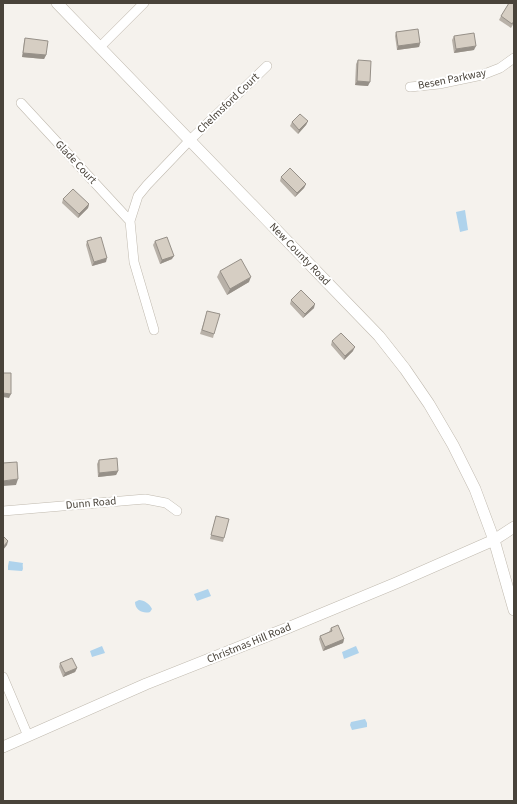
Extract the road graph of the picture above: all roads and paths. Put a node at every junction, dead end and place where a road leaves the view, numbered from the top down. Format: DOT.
graph roads {
  1 [pos="56,3"];
  2 [pos="144,3"];
  3 [pos="100,47"];
  4 [pos="514,58"];
  5 [pos="267,66"];
  6 [pos="410,87"];
  7 [pos="22,103"];
  8 [pos="190,140"];
  9 [pos="130,221"];
  10 [pos="154,330"];
  11 [pos="177,510"];
  12 [pos="3,511"];
  13 [pos="514,527"];
  14 [pos="494,540"];
  15 [pos="514,610"];
  16 [pos="3,677"];
  17 [pos="28,736"];
  18 [pos="5,746"];
  1 -- 3 [label="street, New County Road"];
  2 -- 3 [label="street"];
  3 -- 8 [label="street, New County Road"];
  4 -- 6 [label="street, Besen Parkway"];
  5 -- 8 [label="street, Chelmsford Court"];
  7 -- 9 [label="street, Glade Court"];
  8 -- 9 [label="street, Chelmsford Court"];
  8 -- 14 [label="street, New County Road"];
  9 -- 10 [label="street"];
  11 -- 12 [label="street, Dunn Road"];
  13 -- 14 [label="street, Christmas Hill Road"];
  14 -- 15 [label="street, New County Road"];
  14 -- 17 [label="street, Christmas Hill Road"];
  16 -- 17 [label="street"];
  17 -- 18 [label="street, Christmas Hill Road"];
}
